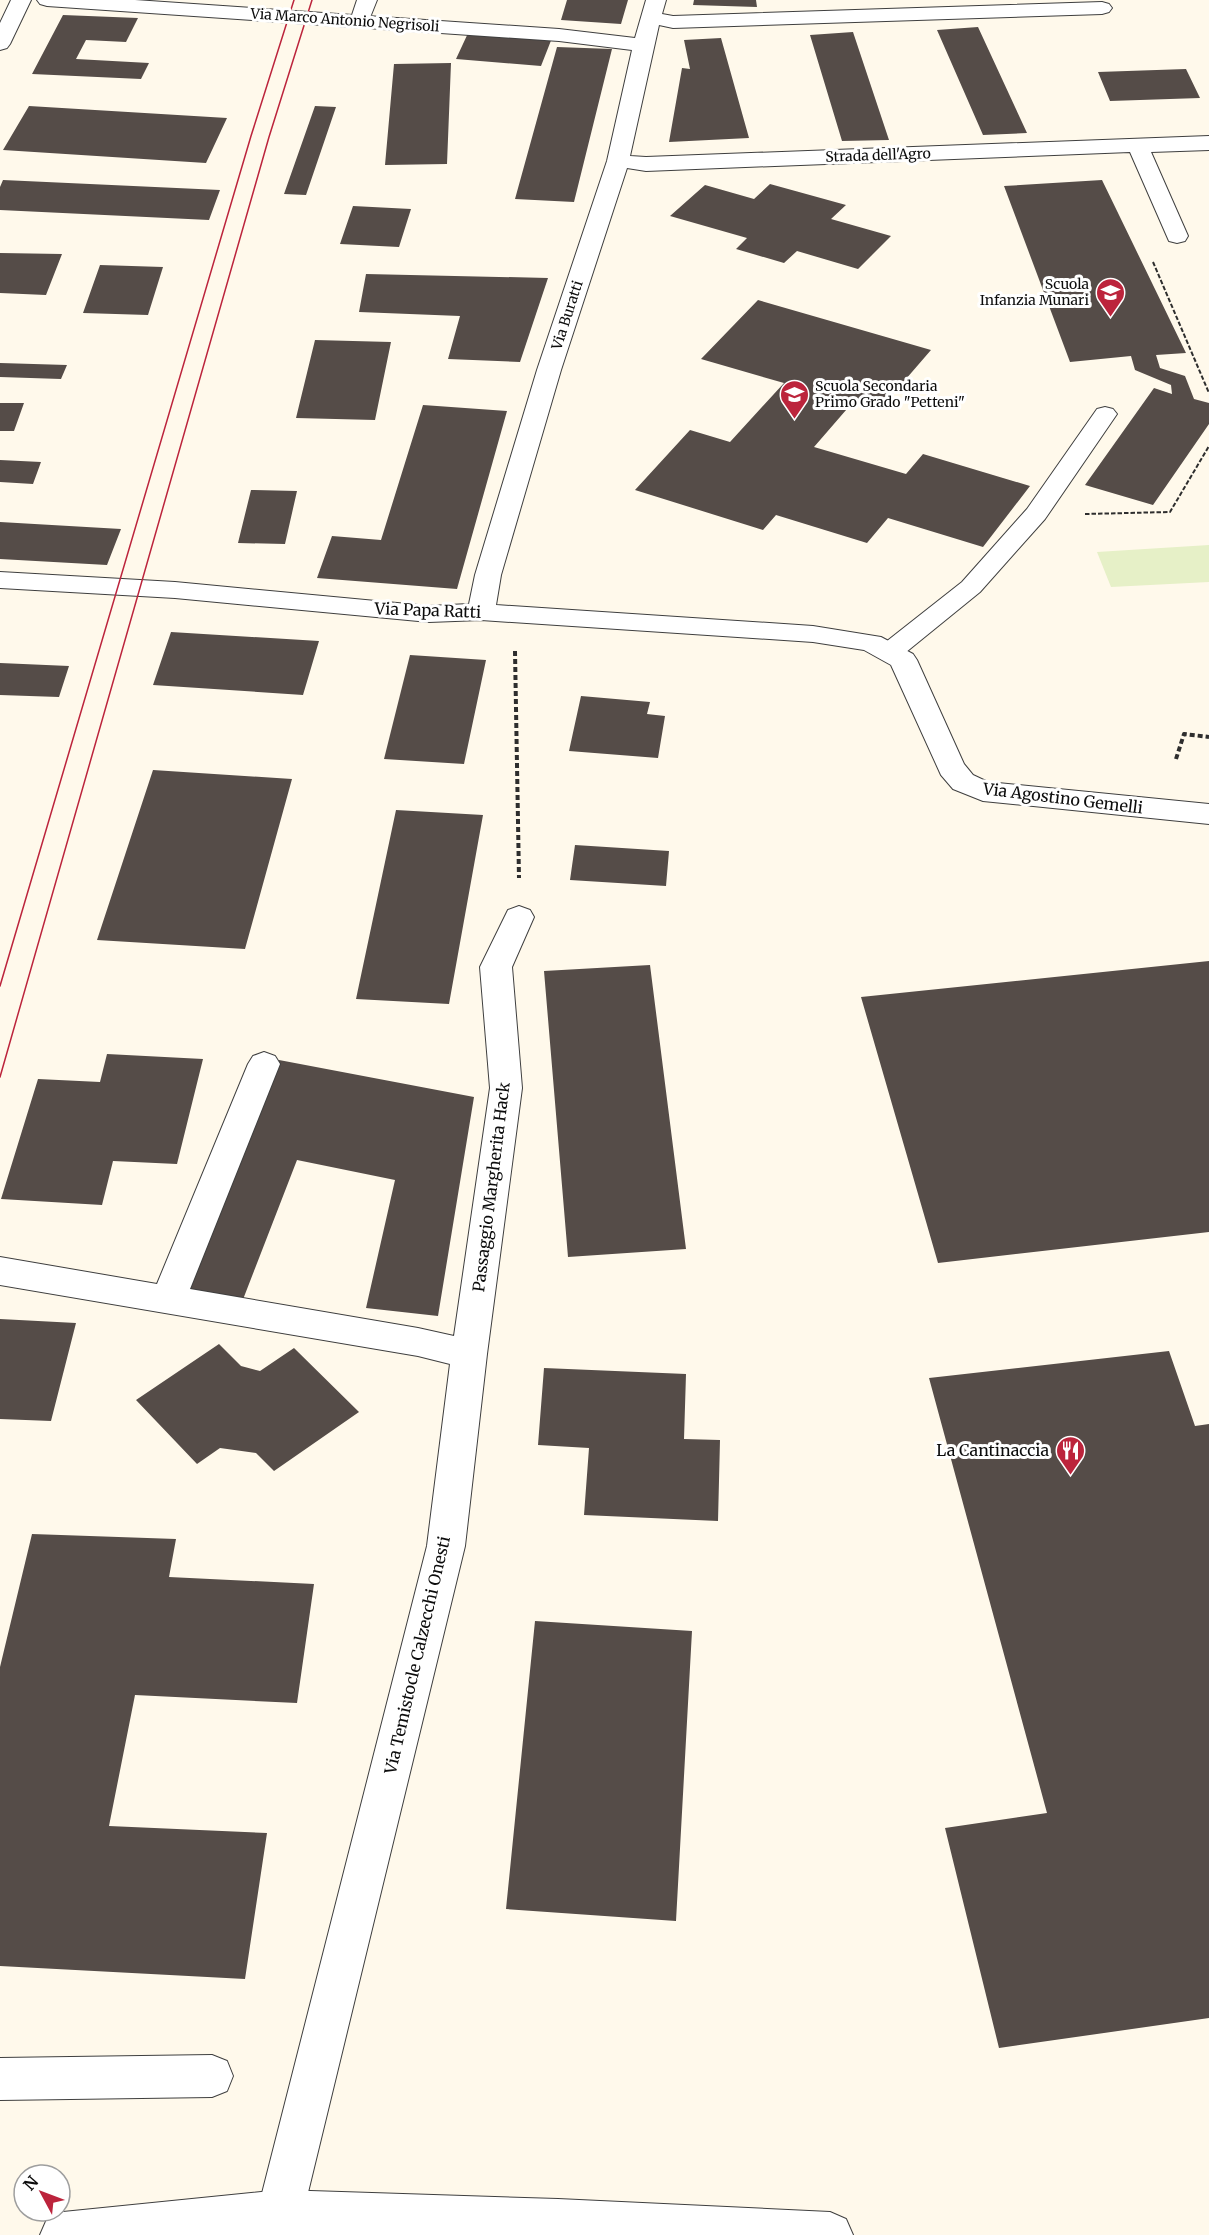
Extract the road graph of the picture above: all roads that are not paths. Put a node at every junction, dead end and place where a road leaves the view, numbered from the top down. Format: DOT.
graph roads {
  1 [pos="21,0"];
  2 [pos="47,0"];
  3 [pos="367,0"];
  4 [pos="1102,8"];
  5 [pos="653,9"];
  6 [pos="360,21"];
  7 [pos="0,44"];
  8 [pos="643,45"];
  9 [pos="1209,143"];
  10 [pos="1138,146"];
  11 [pos="618,161"];
  12 [pos="1177,236"];
  13 [pos="1106,414"];
  14 [pos="0,580"];
  15 [pos="481,612"];
  16 [pos="891,651"];
  17 [pos="1209,814"];
  18 [pos="519,917"];
  19 [pos="264,1064"];
  20 [pos="0,1271"];
  21 [pos="168,1301"];
  22 [pos="469,1354"];
  23 [pos="212,2076"];
  24 [pos="0,2079"];
  25 [pos="280,2214"];
  26 [pos="63,2235"];
  27 [pos="830,2235"];
  1 -- 7 [label="street"];
  2 -- 6 [label="street, Via Marco Antonio Negrisoli"];
  3 -- 6 [label="lane"];
  4 -- 5 [label="street, Via Buratti"];
  5 -- 8 [label="street, Via Buratti"];
  6 -- 8 [label="street, Via Marco Antonio Negrisoli"];
  8 -- 11 [label="street, Via Buratti"];
  9 -- 10 [label="street, Strada dell'Agro"];
  10 -- 11 [label="street, Strada dell'Agro"];
  10 -- 12 [label="street"];
  11 -- 15 [label="street, Via Buratti"];
  13 -- 16 [label="lane"];
  14 -- 15 [label="street, Via Papa Ratti"];
  15 -- 16 [label="street, Via Papa Ratti"];
  16 -- 17 [label="street, Via Agostino Gemelli"];
  18 -- 22 [label="street, Passaggio Margherita Hack"];
  19 -- 21 [label="street"];
  20 -- 21 [label="street"];
  21 -- 22 [label="street"];
  22 -- 25 [label="street, Via Temistocle Calzecchi Onesti"];
  23 -- 24 [label="lane"];
  25 -- 26 [label="street"];
  25 -- 27 [label="street"];
}
